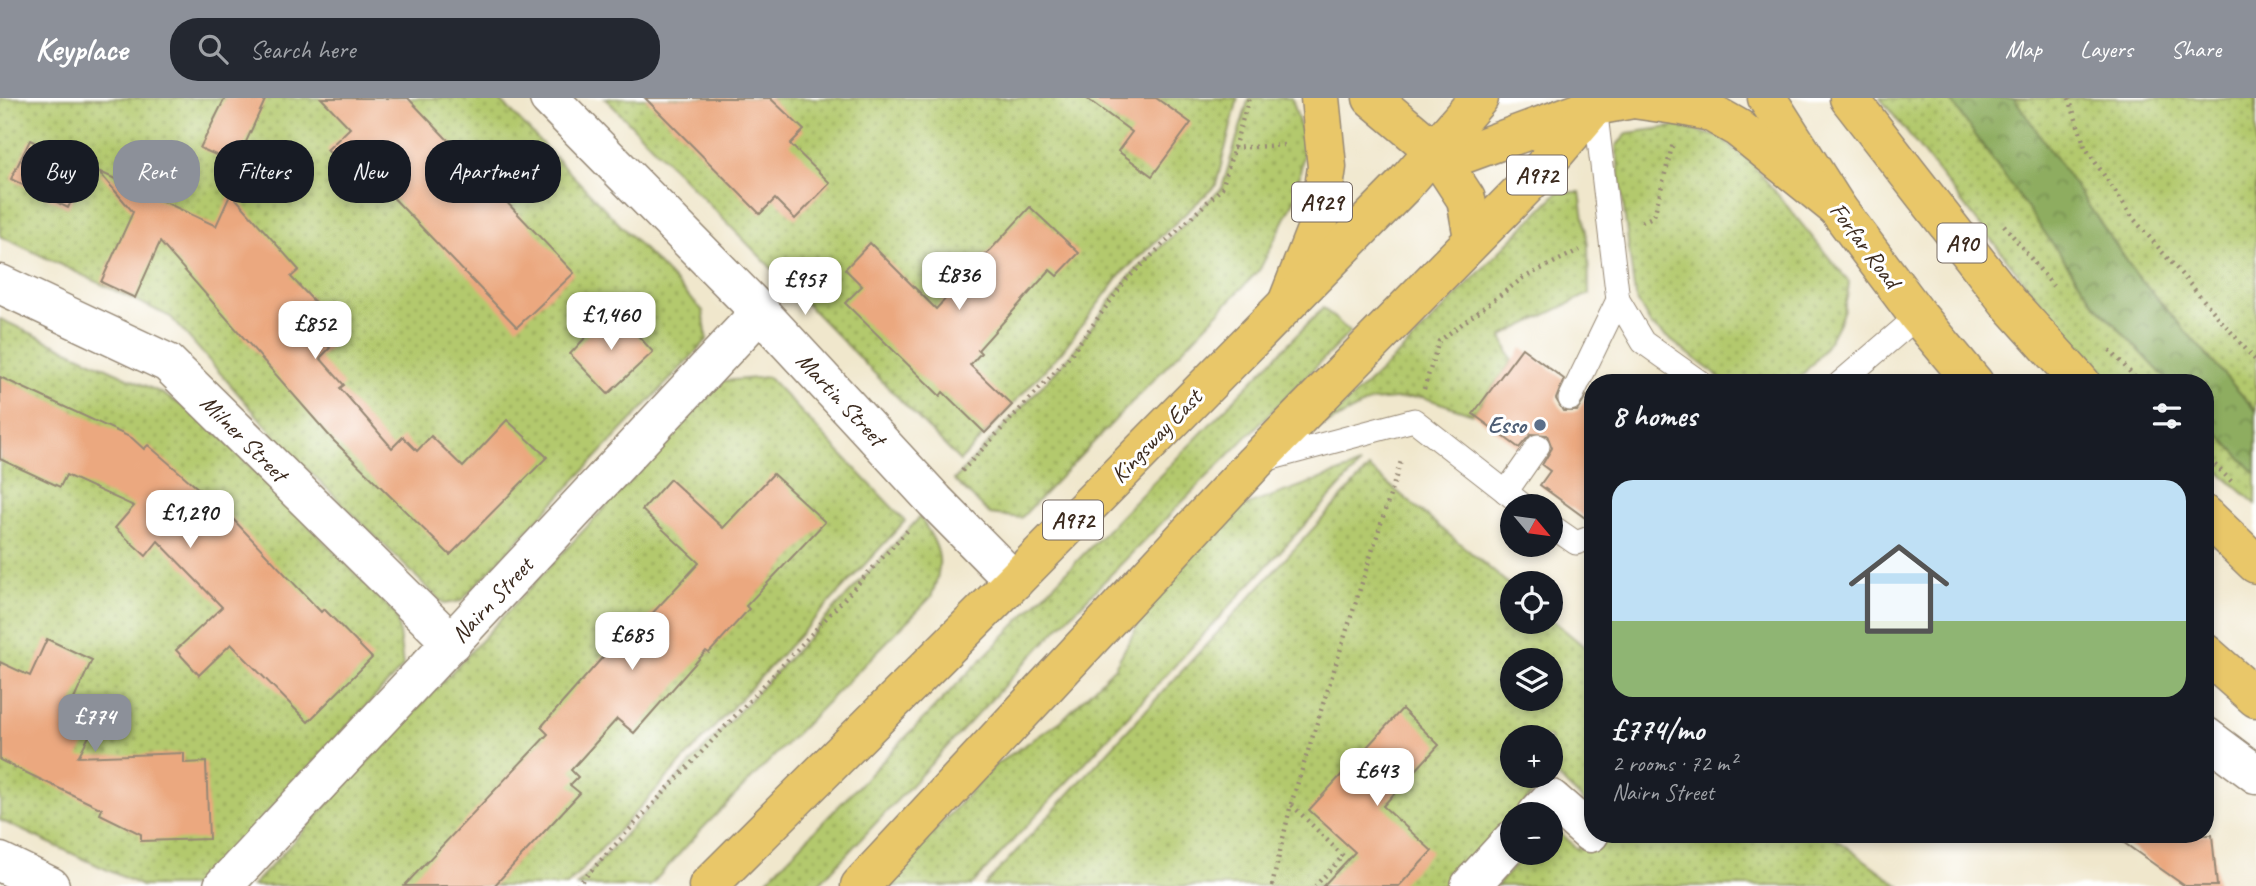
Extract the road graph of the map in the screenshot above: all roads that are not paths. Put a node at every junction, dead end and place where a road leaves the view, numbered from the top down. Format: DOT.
graph roads {
  1 [pos="550,98"];
  2 [pos="1320,98"];
  3 [pos="1372,98"];
  4 [pos="1479,98"];
  5 [pos="1767,98"];
  6 [pos="1849,98"];
  7 [pos="1598,102"];
  8 [pos="1434,150"];
  9 [pos="1837,208"];
  10 [pos="1473,238"];
  11 [pos="0,284"];
  12 [pos="1618,300"];
  13 [pos="1288,301"];
  14 [pos="760,312"];
  15 [pos="1918,316"];
  16 [pos="1688,374"];
  17 [pos="1850,374"];
  18 [pos="1966,374"];
  19 [pos="2073,374"];
  20 [pos="1570,399"];
  21 [pos="1538,446"];
  22 [pos="1254,463"];
  23 [pos="1506,492"];
  24 [pos="1509,494"];
  25 [pos="2214,524"];
  26 [pos="1563,534"];
  27 [pos="1584,540"];
  28 [pos="2256,564"];
  29 [pos="1014,581"];
  30 [pos="452,643"];
  31 [pos="2214,661"];
  32 [pos="2256,698"];
  33 [pos="2214,743"];
  34 [pos="2256,774"];
  35 [pos="1563,809"];
  36 [pos="1584,828"];
  37 [pos="1500,853"];
  38 [pos="0,862"];
  39 [pos="50,886"];
  40 [pos="223,886"];
  41 [pos="708,886"];
  42 [pos="860,886"];
  43 [pos="1470,886"];
  1 -- 14 [label="street, Martin Street"];
  2 -- 13 [label="main road, A929"];
  3 -- 8 [label="main road"];
  4 -- 8 [label="main road, Kingsway East / A972"];
  5 -- 9 [label="main road, Forfar Road"];
  6 -- 19 [label="main road, A90"];
  7 -- 8 [label="main road"];
  7 -- 9 [label="main road"];
  7 -- 10 [label="main road, A972"];
  7 -- 12 [label="lane"];
  8 -- 10 [label="main road"];
  8 -- 13 [label="main road, Kingsway East / A972"];
  9 -- 15 [label="main road, Forfar Road"];
  10 -- 22 [label="main road, A972"];
  11 -- 30 [label="street, Milner Street"];
  12 -- 16 [label="lane"];
  12 -- 20 [label="lane"];
  13 -- 29 [label="main road, Kingsway East / A972"];
  14 -- 29 [label="street, Martin Street"];
  14 -- 30 [label="street, Nairn Street"];
  15 -- 17 [label="lane"];
  15 -- 18 [label="main road, Forfar Road"];
  21 -- 23 [label="lane"];
  22 -- 23 [label="lane"];
  22 -- 42 [label="main road, A972"];
  23 -- 24 [label="lane"];
  25 -- 28 [label="main road"];
  26 -- 27 [label="lane"];
  29 -- 41 [label="main road, Kingsway East / A972"];
  30 -- 40 [label="street, Nairn Street"];
  31 -- 32 [label="main road"];
  33 -- 34 [label="street"];
  35 -- 36 [label="street"];
  37 -- 43 [label="street"];
  38 -- 39 [label="street"];
}
